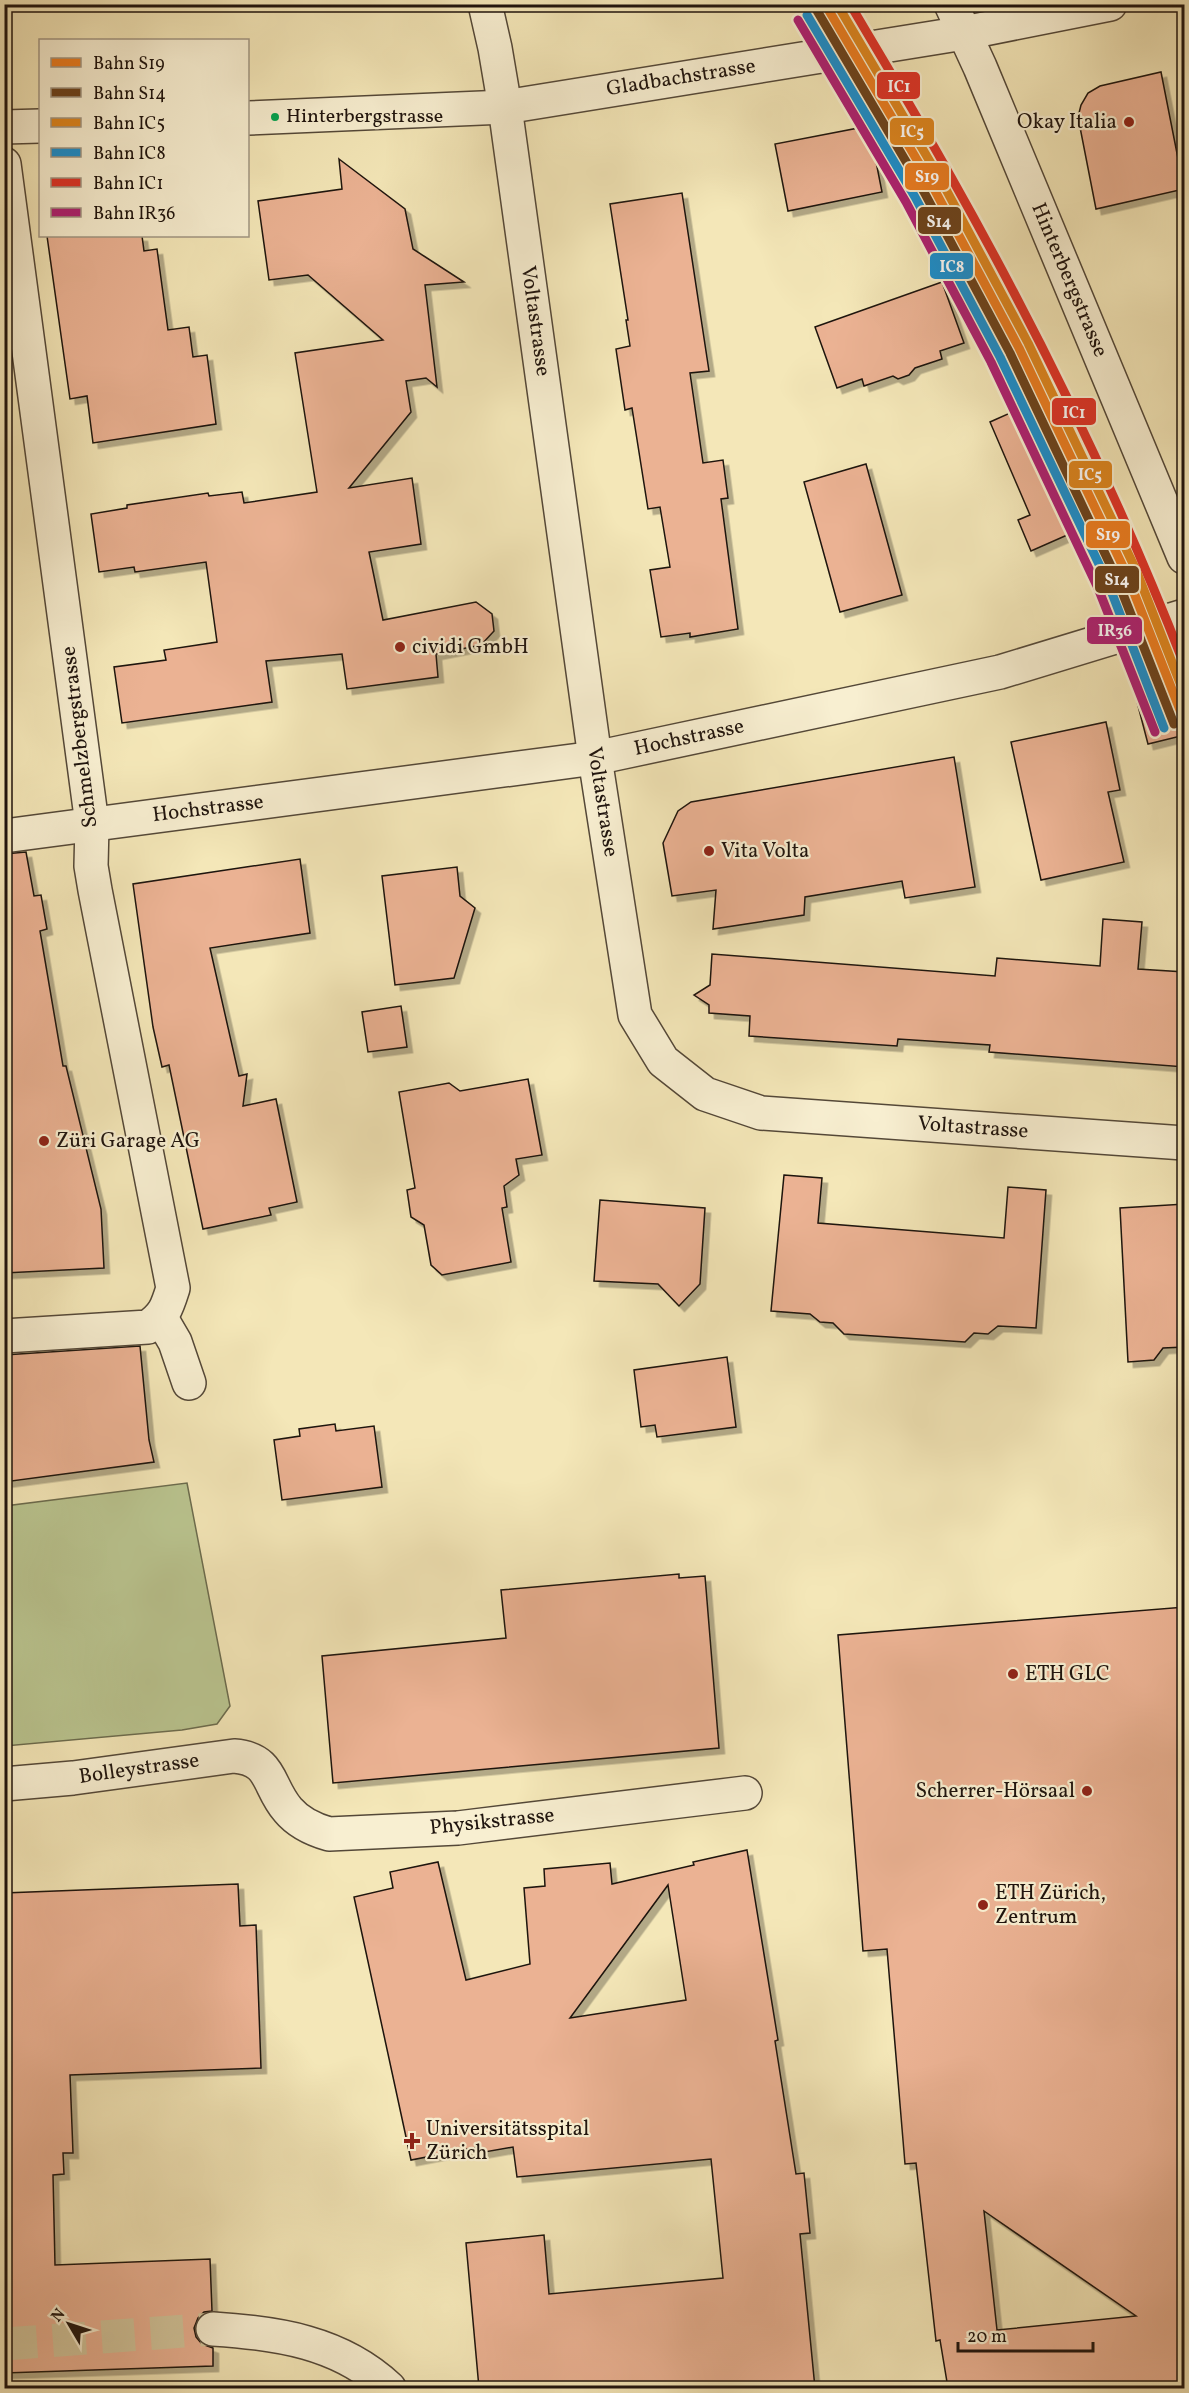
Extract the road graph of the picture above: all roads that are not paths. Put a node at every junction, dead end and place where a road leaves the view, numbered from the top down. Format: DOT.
graph roads {
  1 [pos="485,4"];
  2 [pos="1110,4"];
  3 [pos="958,19"];
  4 [pos="504,107"];
  5 [pos="249,118"];
  6 [pos="39,126"];
  7 [pos="4,127"];
  8 [pos="4,164"];
  9 [pos="1185,557"];
  10 [pos="1185,616"];
  11 [pos="595,759"];
  12 [pos="92,824"];
  13 [pos="4,836"];
  14 [pos="1185,1143"];
  15 [pos="164,1312"];
  16 [pos="4,1336"];
  17 [pos="189,1383"];
  18 [pos="267,1772"];
  19 [pos="4,1784"];
  20 [pos="745,1793"];
  21 [pos="213,2329"];
  22 [pos="389,2388"];
  1 -- 4 [label="street, Voltastrasse"];
  2 -- 3 [label="street, Gladbachstrasse"];
  3 -- 4 [label="street, Gladbachstrasse"];
  3 -- 9 [label="street, Hinterbergstrasse"];
  4 -- 5 [label="street, Gladbachstrasse"];
  4 -- 11 [label="street, Voltastrasse"];
  6 -- 7 [label="street"];
  8 -- 12 [label="street, Schmelzbergstrasse"];
  10 -- 11 [label="street, Hochstrasse"];
  11 -- 12 [label="street, Hochstrasse"];
  11 -- 14 [label="street, Voltastrasse"];
  12 -- 13 [label="street, Hochstrasse"];
  12 -- 15 [label="street, Schmelzbergstrasse"];
  15 -- 16 [label="street"];
  15 -- 17 [label="street"];
  18 -- 19 [label="street, Bolleystrasse"];
  18 -- 20 [label="street, Physikstrasse"];
  21 -- 22 [label="street"];
}
